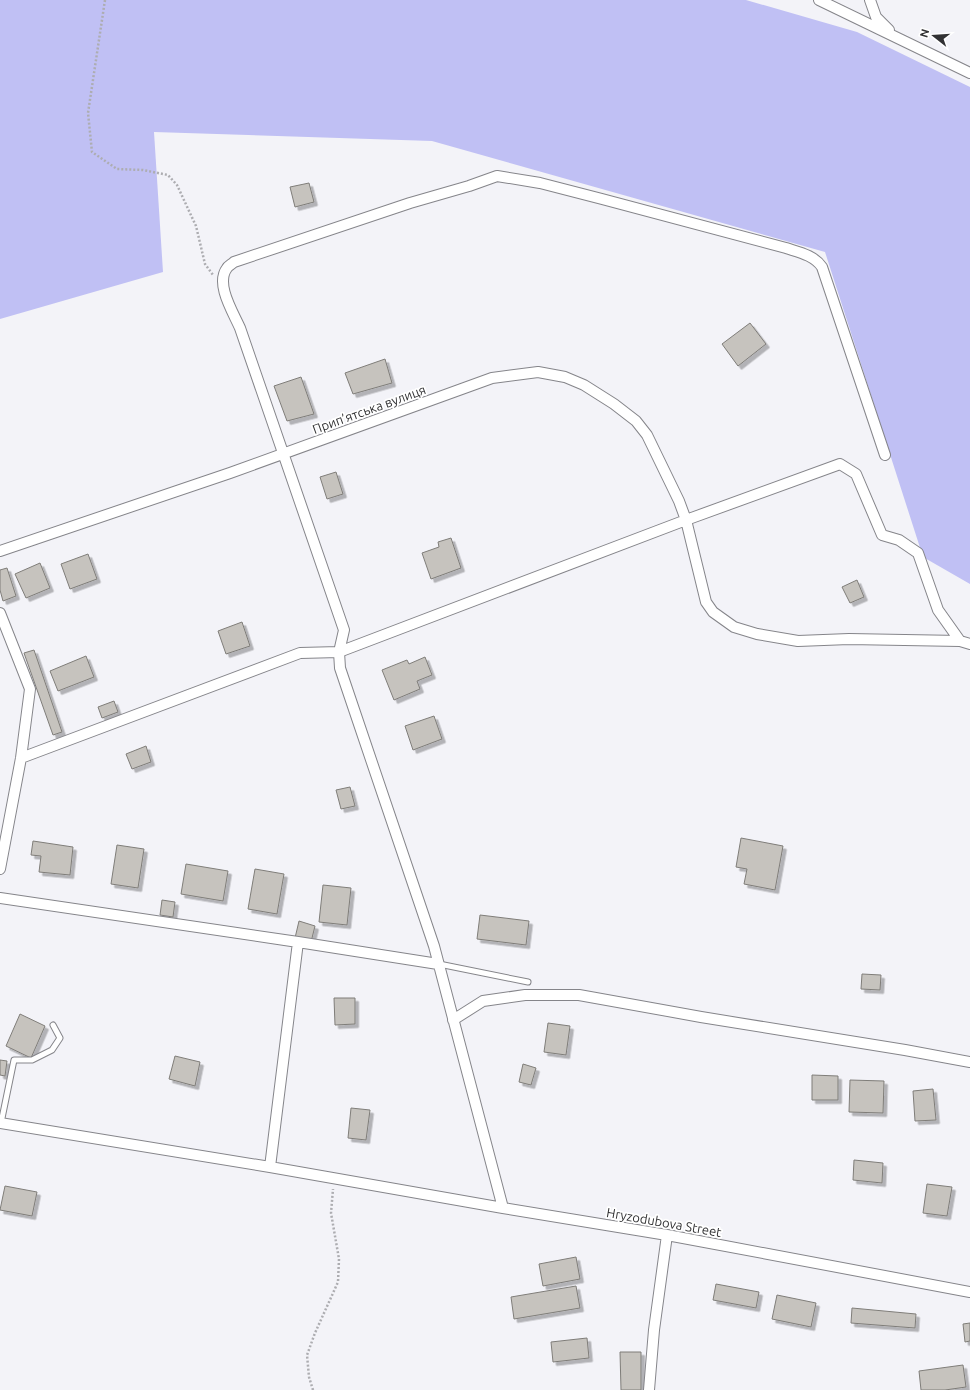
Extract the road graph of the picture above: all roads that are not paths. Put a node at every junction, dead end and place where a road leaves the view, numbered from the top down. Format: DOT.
graph roads {
  1 [pos="819,0"];
  2 [pos="870,0"];
  3 [pos="896,37"];
  4 [pos="970,73"];
  5 [pos="284,454"];
  6 [pos="885,455"];
  7 [pos="686,520"];
  8 [pos="0,551"];
  9 [pos="0,613"];
  10 [pos="960,641"];
  11 [pos="970,644"];
  12 [pos="338,652"];
  13 [pos="21,758"];
  14 [pos="0,869"];
  15 [pos="0,898"];
  16 [pos="298,942"];
  17 [pos="438,964"];
  18 [pos="528,982"];
  19 [pos="453,1020"];
  20 [pos="53,1025"];
  21 [pos="970,1062"];
  22 [pos="0,1123"];
  23 [pos="270,1167"];
  24 [pos="503,1208"];
  25 [pos="667,1235"];
  26 [pos="970,1292"];
  27 [pos="649,1390"];
  1 -- 3 [label="street"];
  2 -- 3 [label="street"];
  3 -- 4 [label="street"];
  5 -- 6 [label="street"];
  5 -- 7 [label="street, Прип’ятська вулиця"];
  5 -- 8 [label="street, Прип’ятська вулиця"];
  5 -- 12 [label="street"];
  7 -- 10 [label="street, Прип’ятська вулиця"];
  7 -- 10 [label="street"];
  7 -- 12 [label="street"];
  9 -- 13 [label="street"];
  10 -- 11 [label="street, Прип’ятська вулиця"];
  12 -- 13 [label="street"];
  12 -- 17 [label="street"];
  13 -- 14 [label="street"];
  15 -- 16 [label="street"];
  16 -- 17 [label="street"];
  16 -- 23 [label="street"];
  17 -- 18 [label="lane"];
  17 -- 19 [label="street"];
  19 -- 21 [label="street"];
  19 -- 24 [label="street"];
  20 -- 22 [label="lane"];
  22 -- 23 [label="street, Hryzodubova Street"];
  23 -- 24 [label="street, Hryzodubova Street"];
  24 -- 25 [label="street, Hryzodubova Street"];
  25 -- 26 [label="street, Hryzodubova Street"];
  25 -- 27 [label="street"];
}
